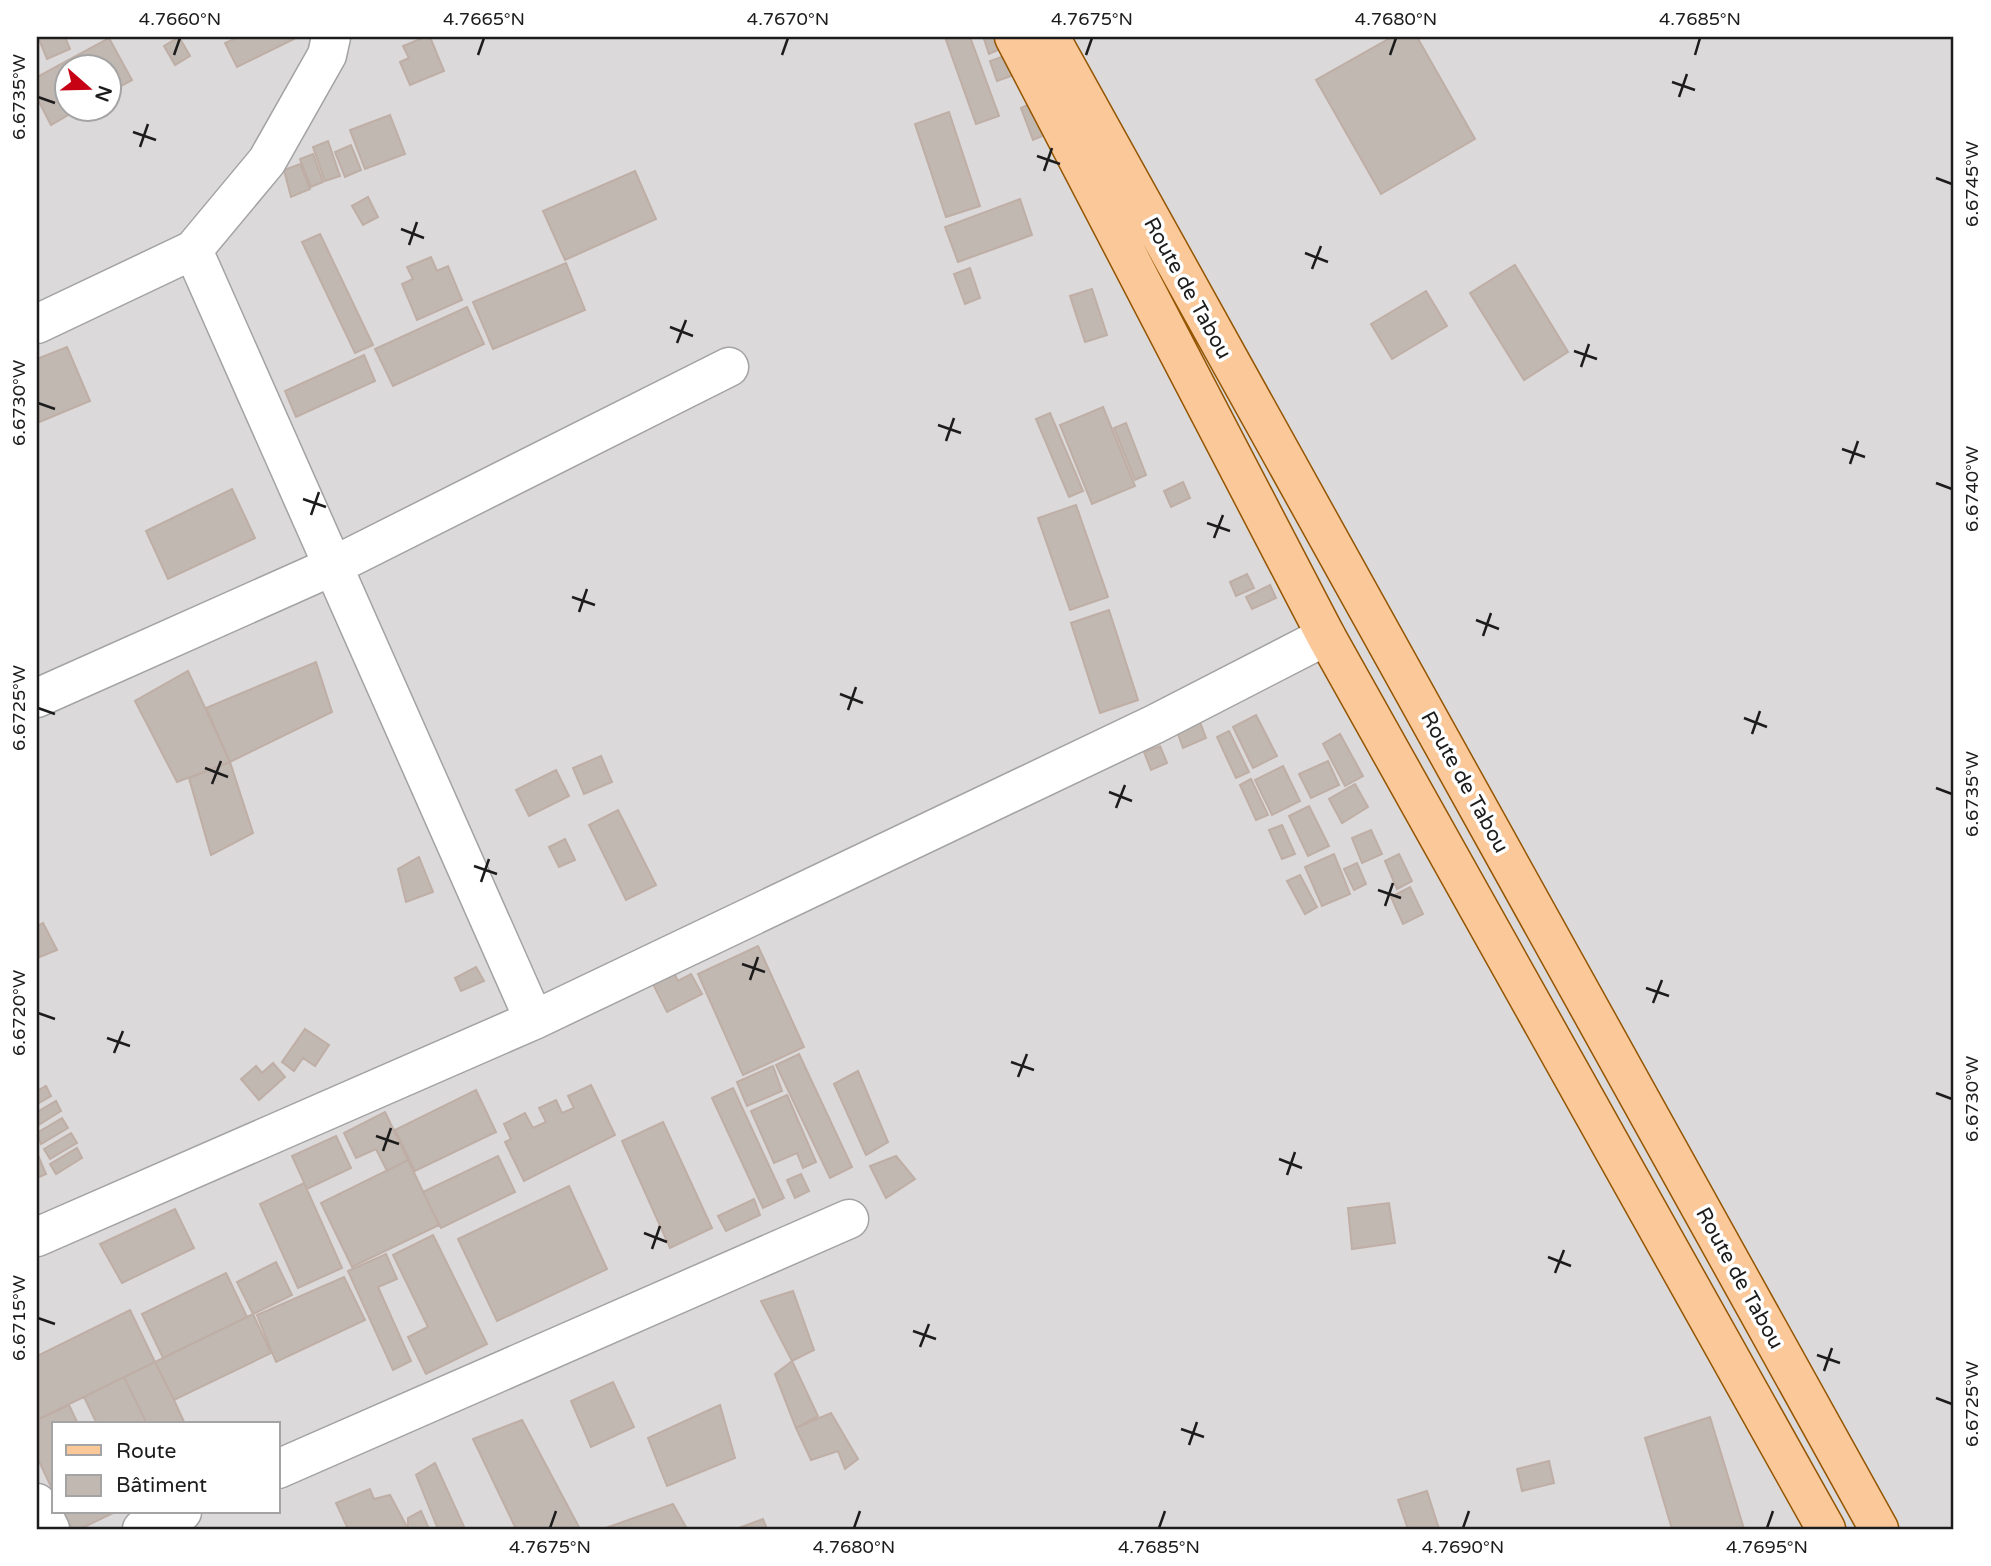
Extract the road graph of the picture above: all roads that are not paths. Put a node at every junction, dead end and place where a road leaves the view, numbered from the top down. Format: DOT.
graph roads {
  1 [pos="331,37"];
  2 [pos="1014,37"];
  3 [pos="1049,37"];
  4 [pos="193,250"];
  5 [pos="37,324"];
  6 [pos="729,367"];
  7 [pos="333,566"];
  8 [pos="1326,636"];
  9 [pos="37,698"];
  10 [pos="534,1020"];
  11 [pos="849,1219"];
  12 [pos="37,1237"];
  13 [pos="280,1468"];
  14 [pos="37,1503"];
  15 [pos="177,1514"];
  16 [pos="50,1529"];
  17 [pos="142,1529"];
  18 [pos="1826,1529"];
  19 [pos="1879,1529"];
  1 -- 4 [label="street"];
  2 -- 8 [label="main road, Route de Tabou"];
  3 -- 19 [label="main road, Route de Tabou"];
  4 -- 5 [label="street"];
  4 -- 7 [label="street"];
  6 -- 7 [label="street"];
  7 -- 9 [label="street"];
  7 -- 10 [label="street"];
  8 -- 10 [label="street"];
  8 -- 18 [label="main road, Route de Tabou"];
  10 -- 12 [label="street"];
  11 -- 13 [label="street"];
  14 -- 16 [label="street"];
  15 -- 17 [label="street"];
}
